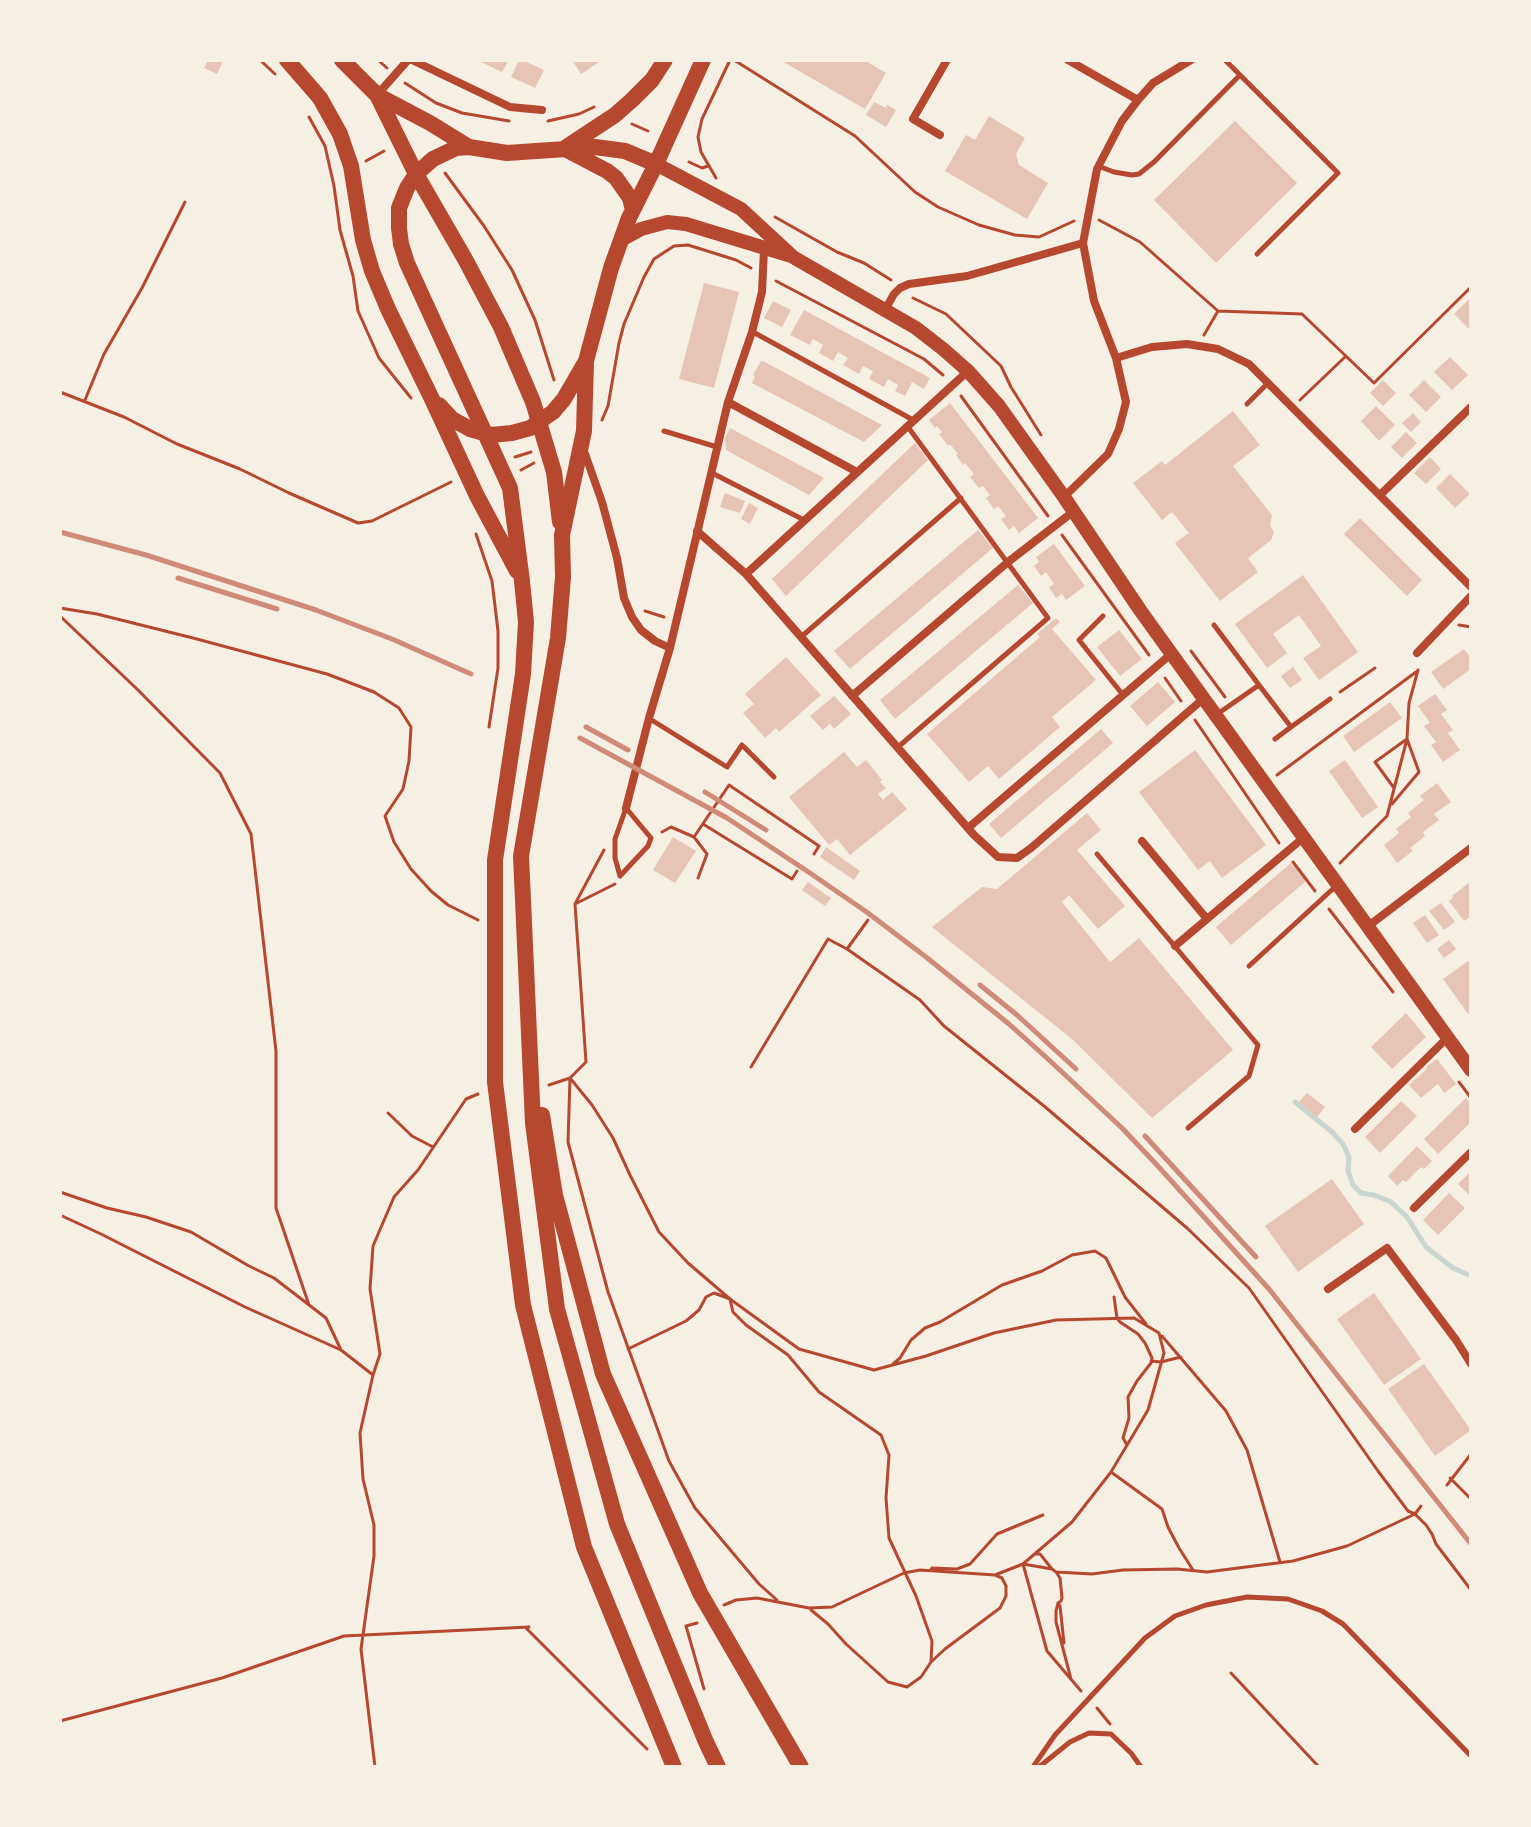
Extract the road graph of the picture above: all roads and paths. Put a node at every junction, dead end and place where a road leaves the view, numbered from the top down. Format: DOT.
graph roads {
  1 [pos="287,60"];
  2 [pos="342,60"];
  3 [pos="410,60"];
  4 [pos="665,60"];
  5 [pos="703,60"];
  6 [pos="732,60"];
  7 [pos="947,60"];
  8 [pos="1068,60"];
  9 [pos="1191,60"];
  10 [pos="1225,60"];
  11 [pos="1240,75"];
  12 [pos="377,95"];
  13 [pos="1138,100"];
  14 [pos="542,110"];
  15 [pos="625,120"];
  16 [pos="648,131"];
  17 [pos="940,135"];
  18 [pos="469,147"];
  19 [pos="564,149"];
  20 [pos="385,151"];
  21 [pos="357,164"];
  22 [pos="656,164"];
  23 [pos="708,166"];
  24 [pos="1098,166"];
  25 [pos="416,174"];
  26 [pos="450,179"];
  27 [pos="185,202"];
  28 [pos="633,210"];
  29 [pos="1088,215"];
  30 [pos="621,240"];
  31 [pos="1083,243"];
  32 [pos="764,249"];
  33 [pos="1257,254"];
  34 [pos="793,257"];
  35 [pos="764,274"];
  36 [pos="1471,287"];
  37 [pos="885,310"];
  38 [pos="1218,311"];
  39 [pos="752,332"];
  40 [pos="1197,345"];
  41 [pos="1346,356"];
  42 [pos="1116,358"];
  43 [pos="586,361"];
  44 [pos="968,371"];
  45 [pos="1268,383"];
  46 [pos="954,385"];
  47 [pos="556,387"];
  48 [pos="60,392"];
  49 [pos="431,397"];
  50 [pos="85,400"];
  51 [pos="728,402"];
  52 [pos="1247,404"];
  53 [pos="608,406"];
  54 [pos="1471,407"];
  55 [pos="1292,408"];
  56 [pos="539,423"];
  57 [pos="911,424"];
  58 [pos="664,431"];
  59 [pos="485,433"];
  60 [pos="581,445"];
  61 [pos="717,447"];
  62 [pos="534,450"];
  63 [pos="515,457"];
  64 [pos="537,462"];
  65 [pos="521,470"];
  66 [pos="711,472"];
  67 [pos="857,472"];
  68 [pos="453,481"];
  69 [pos="1380,495"];
  70 [pos="1064,497"];
  71 [pos="961,498"];
  72 [pos="1074,511"];
  73 [pos="804,520"];
  74 [pos="1055,526"];
  75 [pos="697,531"];
  76 [pos="476,533"];
  77 [pos="562,535"];
  78 [pos="1008,562"];
  79 [pos="746,574"];
  80 [pos="522,581"];
  81 [pos="1471,587"];
  82 [pos="1471,596"];
  83 [pos="60,608"];
  84 [pos="60,616"];
  85 [pos="1103,616"];
  86 [pos="1214,625"];
  87 [pos="801,637"];
  88 [pos="670,648"];
  89 [pos="1417,653"];
  90 [pos="1171,654"];
  91 [pos="1157,666"];
  92 [pos="1375,668"];
  93 [pos="1418,670"];
  94 [pos="1259,685"];
  95 [pos="1123,695"];
  96 [pos="852,696"];
  97 [pos="1203,699"];
  98 [pos="1330,699"];
  99 [pos="1189,712"];
  100 [pos="1215,716"];
  101 [pos="649,718"];
  102 [pos="489,727"];
  103 [pos="1291,727"];
  104 [pos="1275,739"];
  105 [pos="1407,739"];
  106 [pos="897,748"];
  107 [pos="774,777"];
  108 [pos="1265,784"];
  109 [pos="1395,790"];
  110 [pos="1390,807"];
  111 [pos="626,808"];
  112 [pos="703,824"];
  113 [pos="968,828"];
  114 [pos="694,837"];
  115 [pos="651,838"];
  116 [pos="1303,838"];
  117 [pos="1142,841"];
  118 [pos="1471,848"];
  119 [pos="1286,853"];
  120 [pos="814,854"];
  121 [pos="1097,854"];
  122 [pos="797,871"];
  123 [pos="698,878"];
  124 [pos="1333,880"];
  125 [pos="616,884"];
  126 [pos="1322,900"];
  127 [pos="575,904"];
  128 [pos="1207,919"];
  129 [pos="868,920"];
  130 [pos="1367,927"];
  131 [pos="495,929"];
  132 [pos="1175,946"];
  133 [pos="847,949"];
  134 [pos="1249,966"];
  135 [pos="1398,999"];
  136 [pos="528,1007"];
  137 [pos="1448,1037"];
  138 [pos="751,1067"];
  139 [pos="1471,1070"];
  140 [pos="1454,1073"];
  141 [pos="1471,1098"];
  142 [pos="388,1113"];
  143 [pos="1188,1128"];
  144 [pos="1355,1129"];
  145 [pos="433,1147"];
  146 [pos="1471,1152"];
  147 [pos="60,1192"];
  148 [pos="1414,1208"];
  149 [pos="60,1215"];
  150 [pos="1328,1289"];
  151 [pos="1114,1297"];
  152 [pos="730,1299"];
  153 [pos="309,1305"];
  154 [pos="1117,1318"];
  155 [pos="1149,1327"];
  156 [pos="1159,1333"];
  157 [pos="628,1349"];
  158 [pos="341,1350"];
  159 [pos="1181,1357"];
  160 [pos="1151,1361"];
  161 [pos="1161,1362"];
  162 [pos="1471,1364"];
  163 [pos="891,1366"];
  164 [pos="1127,1445"];
  165 [pos="1471,1454"];
  166 [pos="1111,1472"];
  167 [pos="1450,1478"];
  168 [pos="1447,1485"];
  169 [pos="1471,1499"];
  170 [pos="1421,1506"];
  171 [pos="1415,1514"];
  172 [pos="1043,1515"];
  173 [pos="1035,1554"];
  174 [pos="1280,1562"];
  175 [pos="1023,1564"];
  176 [pos="931,1570"];
  177 [pos="1054,1570"];
  178 [pos="1193,1570"];
  179 [pos="904,1573"];
  180 [pos="995,1575"];
  181 [pos="1471,1590"];
  182 [pos="779,1601"];
  183 [pos="809,1608"];
  184 [pos="706,1616"];
  185 [pos="363,1635"];
  186 [pos="931,1662"];
  187 [pos="1231,1673"];
  188 [pos="1072,1681"];
  189 [pos="706,1694"];
  190 [pos="1087,1698"];
  191 [pos="60,1721"];
  192 [pos="1113,1727"];
  193 [pos="1471,1756"];
  194 [pos="672,1762"];
  195 [pos="375,1767"];
  196 [pos="718,1767"];
  197 [pos="801,1767"];
  198 [pos="1036,1767"];
  199 [pos="1141,1767"];
  200 [pos="1319,1767"];
  1 -- 21 [label="highway"];
  2 -- 12 [label="highway"];
  3 -- 12 [label="street"];
  3 -- 14 [label="street"];
  4 -- 19 [label="highway"];
  5 -- 22 [label="highway"];
  6 -- 23 [label="path"];
  6 -- 29 [label="path"];
  7 -- 17 [label="street"];
  8 -- 13 [label="street"];
  9 -- 13 [label="street"];
  10 -- 11 [label="lane"];
  11 -- 24 [label="lane"];
  11 -- 33 [label="lane"];
  12 -- 18 [label="highway"];
  12 -- 25 [label="highway"];
  13 -- 24 [label="street"];
  15 -- 16 [label="path"];
  18 -- 19 [label="highway"];
  18 -- 25 [label="highway"];
  19 -- 22 [label="highway"];
  19 -- 28 [label="highway"];
  20 -- 21 [label="path"];
  21 -- 49 [label="highway"];
  22 -- 28 [label="highway"];
  22 -- 34 [label="main road"];
  24 -- 29 [label="street"];
  25 -- 56 [label="highway"];
  25 -- 59 [label="highway"];
  26 -- 47 [label="path"];
  27 -- 50 [label="path"];
  28 -- 30 [label="highway"];
  29 -- 31 [label="street"];
  29 -- 38 [label="path"];
  30 -- 32 [label="main road"];
  30 -- 43 [label="highway"];
  31 -- 37 [label="street"];
  31 -- 42 [label="street"];
  32 -- 34 [label="main road"];
  32 -- 35 [label="street"];
  34 -- 37 [label="main road"];
  35 -- 39 [label="street"];
  35 -- 46 [label="path"];
  35 -- 53 [label="path"];
  36 -- 41 [label="path"];
  37 -- 44 [label="main road"];
  38 -- 40 [label="path"];
  38 -- 41 [label="path"];
  39 -- 51 [label="street"];
  39 -- 57 [label="lane"];
  40 -- 42 [label="street"];
  40 -- 45 [label="street"];
  41 -- 55 [label="path"];
  42 -- 70 [label="street"];
  43 -- 56 [label="highway"];
  43 -- 60 [label="highway"];
  44 -- 46 [label="street"];
  44 -- 70 [label="main road"];
  45 -- 52 [label="lane"];
  45 -- 55 [label="street"];
  46 -- 57 [label="street"];
  46 -- 74 [label="path"];
  48 -- 50 [label="path"];
  49 -- 59 [label="highway"];
  49 -- 80 [label="highway"];
  50 -- 68 [label="path"];
  51 -- 61 [label="street"];
  51 -- 67 [label="street"];
  54 -- 69 [label="street"];
  55 -- 69 [label="street"];
  56 -- 59 [label="highway"];
  56 -- 77 [label="highway"];
  57 -- 67 [label="street"];
  57 -- 71 [label="lane"];
  58 -- 61 [label="lane"];
  59 -- 80 [label="highway"];
  60 -- 77 [label="highway"];
  60 -- 88 [label="street"];
  61 -- 66 [label="street"];
  62 -- 63 [label="path"];
  64 -- 65 [label="path"];
  66 -- 73 [label="lane"];
  66 -- 75 [label="street"];
  67 -- 73 [label="street"];
  69 -- 81 [label="street"];
  70 -- 72 [label="main road"];
  71 -- 78 [label="lane"];
  71 -- 87 [label="lane"];
  72 -- 74 [label="street"];
  72 -- 90 [label="main road"];
  73 -- 79 [label="street"];
  74 -- 78 [label="street"];
  74 -- 91 [label="path"];
  75 -- 79 [label="street"];
  75 -- 88 [label="street"];
  76 -- 102 [label="path"];
  77 -- 136 [label="highway"];
  78 -- 96 [label="street"];
  78 -- 106 [label="lane"];
  79 -- 87 [label="street"];
  80 -- 131 [label="highway"];
  82 -- 89 [label="street"];
  83 -- 131 [label="path"];
  84 -- 153 [label="path"];
  85 -- 95 [label="lane"];
  86 -- 94 [label="lane"];
  87 -- 96 [label="street"];
  88 -- 101 [label="street"];
  89 -- 93 [label="path"];
  90 -- 91 [label="street"];
  90 -- 97 [label="main road"];
  91 -- 95 [label="street"];
  91 -- 99 [label="path"];
  92 -- 98 [label="path"];
  93 -- 105 [label="path"];
  93 -- 108 [label="path"];
  94 -- 100 [label="lane"];
  94 -- 103 [label="lane"];
  95 -- 113 [label="street"];
  96 -- 106 [label="street"];
  97 -- 99 [label="street"];
  97 -- 100 [label="main road"];
  98 -- 103 [label="lane"];
  99 -- 113 [label="street"];
  99 -- 119 [label="path"];
  100 -- 108 [label="main road"];
  101 -- 107 [label="lane"];
  101 -- 111 [label="street"];
  103 -- 104 [label="lane"];
  105 -- 109 [label="path"];
  105 -- 109 [label="path"];
  105 -- 110 [label="path"];
  106 -- 113 [label="street"];
  108 -- 116 [label="main road"];
  109 -- 110 [label="path"];
  110 -- 124 [label="path"];
  111 -- 115 [label="lane"];
  111 -- 115 [label="lane"];
  112 -- 114 [label="path"];
  112 -- 120 [label="path"];
  112 -- 122 [label="path"];
  114 -- 115 [label="path"];
  114 -- 123 [label="path"];
  116 -- 119 [label="street"];
  116 -- 124 [label="main road"];
  117 -- 128 [label="street"];
  118 -- 130 [label="street"];
  119 -- 126 [label="path"];
  119 -- 128 [label="street"];
  121 -- 132 [label="lane"];
  124 -- 126 [label="lane"];
  124 -- 130 [label="main road"];
  125 -- 127 [label="path"];
  126 -- 134 [label="lane"];
  126 -- 135 [label="path"];
  128 -- 132 [label="street"];
  129 -- 133 [label="path"];
  130 -- 137 [label="main road"];
  131 -- 194 [label="highway"];
  132 -- 143 [label="lane"];
  133 -- 138 [label="path"];
  133 -- 171 [label="path"];
  136 -- 184 [label="highway"];
  136 -- 196 [label="highway"];
  137 -- 139 [label="main road"];
  137 -- 144 [label="street"];
  140 -- 141 [label="path"];
  142 -- 145 [label="path"];
  146 -- 148 [label="street"];
  147 -- 153 [label="path"];
  149 -- 158 [label="path"];
  150 -- 162 [label="street"];
  151 -- 154 [label="path"];
  152 -- 157 [label="path"];
  152 -- 157 [label="path"];
  152 -- 163 [label="path"];
  152 -- 179 [label="path"];
  153 -- 158 [label="path"];
  154 -- 155 [label="path"];
  154 -- 160 [label="path"];
  154 -- 163 [label="path"];
  155 -- 156 [label="path"];
  155 -- 163 [label="path"];
  156 -- 159 [label="path"];
  156 -- 161 [label="path"];
  157 -- 182 [label="path"];
  158 -- 185 [label="path"];
  159 -- 161 [label="path"];
  159 -- 174 [label="path"];
  160 -- 161 [label="path"];
  160 -- 164 [label="path"];
  161 -- 164 [label="path"];
  164 -- 166 [label="path"];
  165 -- 167 [label="path"];
  166 -- 173 [label="path"];
  166 -- 178 [label="path"];
  167 -- 168 [label="path"];
  167 -- 169 [label="path"];
  170 -- 171 [label="path"];
  171 -- 174 [label="path"];
  171 -- 181 [label="path"];
  172 -- 176 [label="path"];
  173 -- 175 [label="path"];
  173 -- 177 [label="path"];
  174 -- 178 [label="path"];
  175 -- 177 [label="path"];
  175 -- 180 [label="path"];
  175 -- 188 [label="path"];
  176 -- 179 [label="path"];
  176 -- 180 [label="path"];
  177 -- 178 [label="path"];
  177 -- 188 [label="path"];
  179 -- 183 [label="path"];
  179 -- 186 [label="path"];
  180 -- 186 [label="path"];
  182 -- 183 [label="path"];
  182 -- 184 [label="path"];
  183 -- 186 [label="path"];
  184 -- 189 [label="path"];
  184 -- 197 [label="highway"];
  185 -- 191 [label="path"];
  185 -- 194 [label="path"];
  185 -- 195 [label="path"];
  187 -- 200 [label="path"];
  188 -- 190 [label="path"];
  190 -- 192 [label="path"];
  190 -- 193 [label="lane"];
  190 -- 198 [label="lane"];
  198 -- 199 [label="lane"];
}
